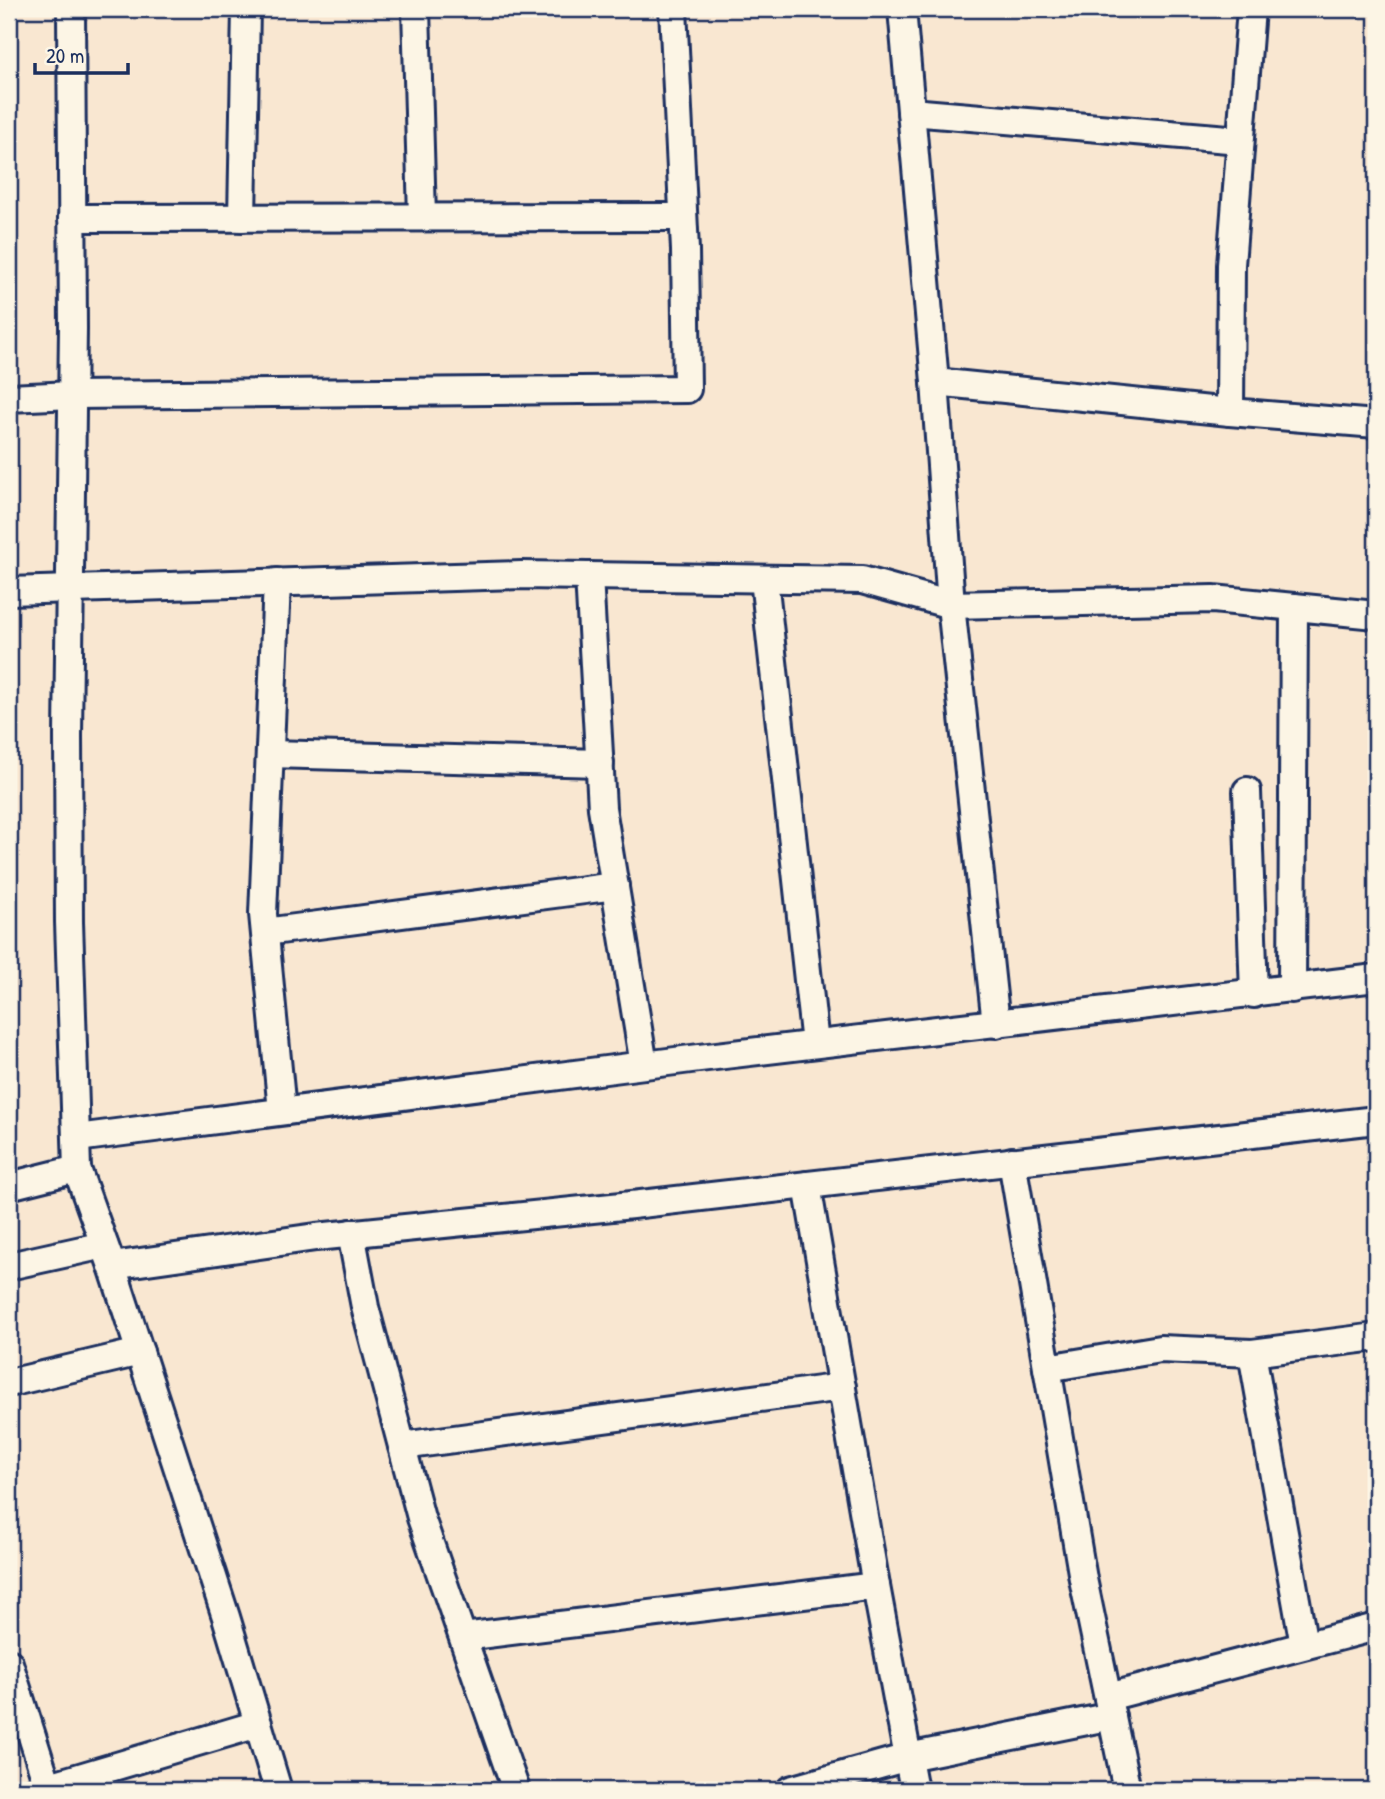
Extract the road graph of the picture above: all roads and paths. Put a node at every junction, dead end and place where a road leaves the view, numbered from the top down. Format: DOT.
graph roads {
  1 [pos="71,9"];
  2 [pos="246,9"];
  3 [pos="416,9"];
  4 [pos="673,9"];
  5 [pos="902,9"];
  6 [pos="1251,9"];
  7 [pos="911,112"];
  8 [pos="1240,140"];
  9 [pos="683,216"];
  10 [pos="422,217"];
  11 [pos="72,218"];
  12 [pos="242,218"];
  13 [pos="935,382"];
  14 [pos="72,395"];
  15 [pos="9,398"];
  16 [pos="1230,412"];
  17 [pos="1376,424"];
  18 [pos="589,576"];
  19 [pos="764,579"];
  20 [pos="277,582"];
  21 [pos="70,588"];
  22 [pos="9,591"];
  23 [pos="951,605"];
  24 [pos="1294,607"];
  25 [pos="1376,615"];
  26 [pos="270,754"];
  27 [pos="600,763"];
  28 [pos="1247,791"];
  29 [pos="615,886"];
  30 [pos="265,932"];
  31 [pos="1376,978"];
  32 [pos="1292,989"];
  33 [pos="1254,994"];
  34 [pos="996,1024"];
  35 [pos="815,1044"];
  36 [pos="644,1065"];
  37 [pos="282,1111"];
  38 [pos="1376,1120"];
  39 [pos="77,1138"];
  40 [pos="1012,1161"];
  41 [pos="77,1169"];
  42 [pos="807,1185"];
  43 [pos="9,1186"];
  44 [pos="351,1233"];
  45 [pos="108,1255"];
  46 [pos="9,1266"];
  47 [pos="1376,1337"];
  48 [pos="140,1352"];
  49 [pos="1252,1353"];
  50 [pos="1047,1368"];
  51 [pos="9,1383"];
  52 [pos="842,1387"];
  53 [pos="402,1446"];
  54 [pos="876,1587"];
  55 [pos="1376,1627"];
  56 [pos="463,1637"];
  57 [pos="1304,1645"];
  58 [pos="9,1663"];
  59 [pos="1110,1706"];
  60 [pos="258,1724"];
  61 [pos="908,1757"];
  62 [pos="44,1789"];
  63 [pos="278,1790"];
  64 [pos="516,1790"];
  65 [pos="790,1790"];
  66 [pos="914,1790"];
  67 [pos="1126,1790"];
  1 -- 11 [label="street"];
  2 -- 12 [label="street"];
  3 -- 10 [label="street"];
  4 -- 9 [label="street"];
  5 -- 7 [label="street"];
  6 -- 8 [label="street"];
  7 -- 8 [label="street"];
  7 -- 13 [label="street"];
  8 -- 16 [label="street"];
  9 -- 10 [label="street"];
  9 -- 14 [label="street"];
  10 -- 12 [label="street"];
  11 -- 12 [label="street"];
  11 -- 14 [label="street"];
  13 -- 16 [label="street"];
  13 -- 23 [label="street"];
  14 -- 15 [label="street"];
  14 -- 21 [label="street"];
  16 -- 17 [label="street"];
  18 -- 19 [label="street"];
  18 -- 20 [label="street"];
  18 -- 27 [label="street"];
  19 -- 23 [label="street"];
  19 -- 35 [label="street"];
  20 -- 21 [label="street"];
  20 -- 26 [label="street"];
  21 -- 22 [label="street"];
  21 -- 39 [label="street"];
  23 -- 24 [label="street"];
  23 -- 34 [label="street"];
  24 -- 25 [label="street"];
  24 -- 32 [label="street"];
  26 -- 27 [label="street"];
  26 -- 30 [label="street"];
  27 -- 29 [label="street"];
  28 -- 33 [label="street"];
  29 -- 30 [label="street"];
  29 -- 36 [label="street"];
  30 -- 37 [label="street"];
  31 -- 32 [label="street"];
  32 -- 33 [label="street"];
  33 -- 34 [label="street"];
  34 -- 35 [label="street"];
  35 -- 36 [label="street"];
  36 -- 37 [label="street"];
  37 -- 39 [label="street"];
  38 -- 40 [label="street"];
  39 -- 41 [label="street"];
  40 -- 42 [label="street"];
  40 -- 50 [label="street"];
  41 -- 43 [label="street"];
  41 -- 45 [label="street"];
  42 -- 44 [label="street"];
  42 -- 52 [label="street"];
  44 -- 45 [label="street"];
  44 -- 53 [label="street"];
  45 -- 46 [label="street"];
  45 -- 48 [label="street"];
  47 -- 49 [label="street"];
  48 -- 51 [label="street"];
  48 -- 60 [label="street"];
  49 -- 50 [label="street"];
  49 -- 57 [label="street"];
  50 -- 59 [label="street"];
  52 -- 53 [label="street"];
  52 -- 54 [label="street"];
  53 -- 56 [label="street"];
  54 -- 56 [label="street"];
  54 -- 61 [label="street"];
  55 -- 57 [label="street"];
  56 -- 64 [label="street"];
  57 -- 59 [label="street"];
  58 -- 62 [label="street"];
  59 -- 61 [label="street"];
  59 -- 67 [label="street"];
  60 -- 62 [label="street"];
  60 -- 63 [label="street"];
  61 -- 65 [label="street"];
  61 -- 66 [label="street"];
}
